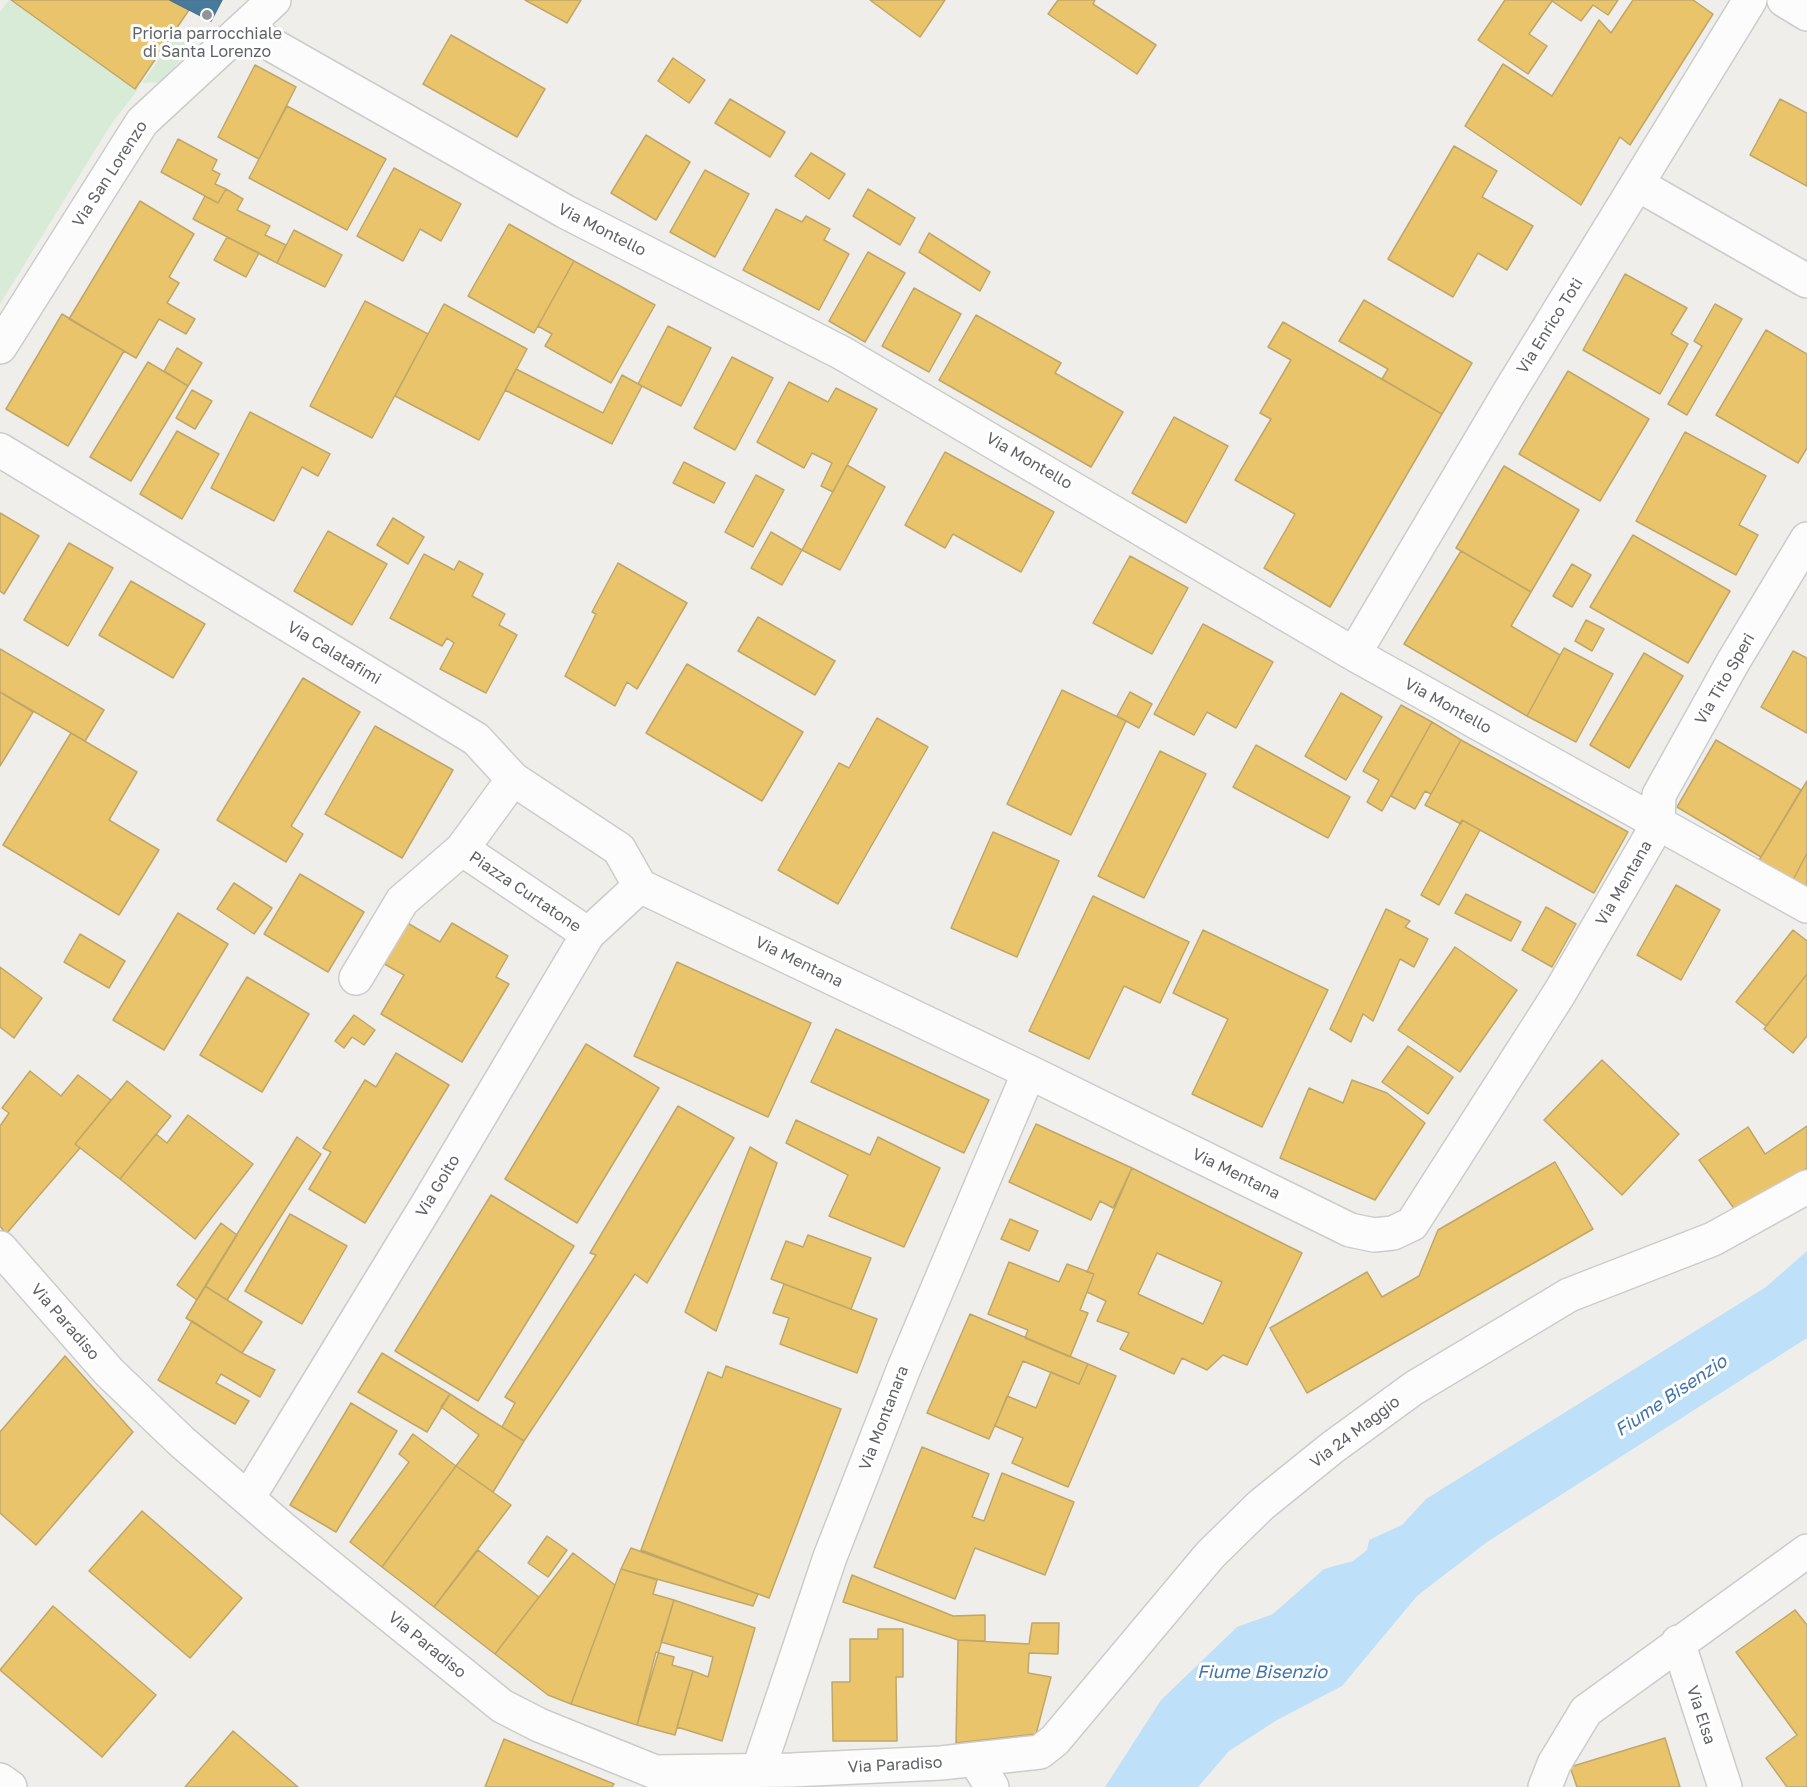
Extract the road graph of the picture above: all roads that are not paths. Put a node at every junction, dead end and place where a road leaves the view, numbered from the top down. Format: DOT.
graph roads {
  1 [pos="274,0"];
  2 [pos="1750,0"];
  3 [pos="1784,0"];
  4 [pos="1807,14"];
  5 [pos="244,29"];
  6 [pos="1637,184"];
  7 [pos="1807,281"];
  8 [pos="0,346"];
  9 [pos="0,450"];
  10 [pos="1807,539"];
  11 [pos="1354,654"];
  12 [pos="513,779"];
  13 [pos="1658,824"];
  14 [pos="462,849"];
  15 [pos="640,886"];
  16 [pos="1807,906"];
  17 [pos="588,934"];
  18 [pos="356,978"];
  19 [pos="1029,1072"];
  20 [pos="1807,1187"];
  21 [pos="0,1248"];
  22 [pos="248,1498"];
  23 [pos="1807,1551"];
  24 [pos="1678,1642"];
  25 [pos="975,1760"];
  26 [pos="758,1771"];
  27 [pos="0,1780"];
  28 [pos="655,1780"];
  29 [pos="10,1787"];
  30 [pos="992,1787"];
  31 [pos="1545,1787"];
  32 [pos="1725,1787"];
  1 -- 5 [label="street, Via San Lorenzo"];
  2 -- 6 [label="street, Via Enrico Toti"];
  3 -- 4 [label="street"];
  5 -- 8 [label="street, Via San Lorenzo"];
  5 -- 11 [label="street, Via Montello"];
  6 -- 7 [label="street"];
  6 -- 11 [label="street, Via Enrico Toti"];
  9 -- 12 [label="street, Via Calatafimi"];
  10 -- 13 [label="street, Via Tito Speri"];
  11 -- 13 [label="street, Via Montello"];
  12 -- 14 [label="street, Piazza Curtatone"];
  12 -- 15 [label="street, Via Calatafimi"];
  13 -- 16 [label="street, Via Montello"];
  13 -- 19 [label="street, Via Mentana"];
  14 -- 17 [label="street, Piazza Curtatone"];
  14 -- 18 [label="street, Piazza Curtatone"];
  15 -- 17 [label="street, Via Goito"];
  15 -- 19 [label="street, Via Mentana"];
  17 -- 22 [label="street, Via Goito"];
  19 -- 26 [label="street, Via Montanara"];
  20 -- 25 [label="street, Via 24 Maggio"];
  21 -- 22 [label="street, Via Paradiso"];
  22 -- 28 [label="street, Via Paradiso"];
  23 -- 24 [label="street"];
  24 -- 31 [label="street"];
  24 -- 32 [label="street, Via Elsa"];
  25 -- 26 [label="street, Via Paradiso"];
  25 -- 30 [label="street"];
  26 -- 28 [label="street, Via Paradiso"];
  27 -- 29 [label="street"];
}
